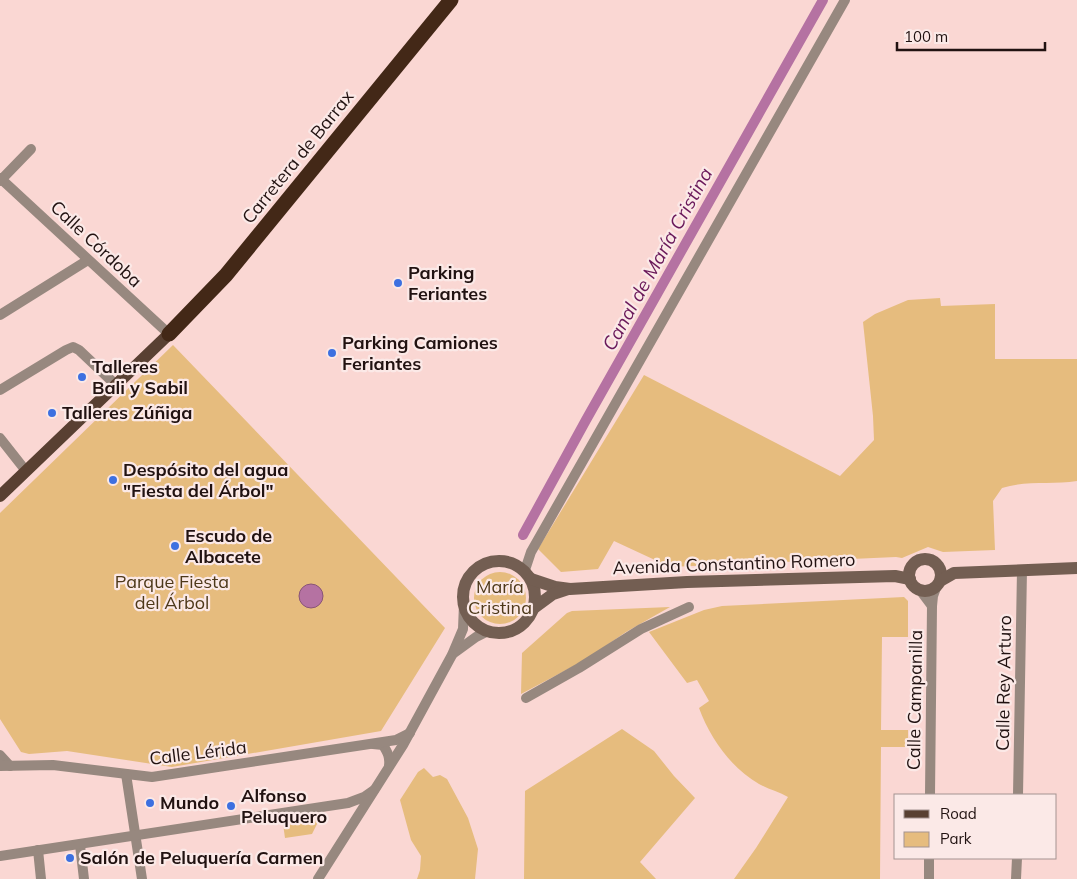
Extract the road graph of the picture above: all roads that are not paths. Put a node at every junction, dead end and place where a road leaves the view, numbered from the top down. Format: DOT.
graph roads {
  1 [pos="451,0"];
  2 [pos="845,0"];
  3 [pos="31,149"];
  4 [pos="1,179"];
  5 [pos="88,260"];
  6 [pos="0,316"];
  7 [pos="169,334"];
  8 [pos="117,386"];
  9 [pos="0,390"];
  10 [pos="0,438"];
  11 [pos="26,471"];
  12 [pos="0,496"];
  13 [pos="939,567"];
  14 [pos="1077,568"];
  15 [pos="1022,570"];
  16 [pos="954,573"];
  17 [pos="528,575"];
  18 [pos="907,575"];
  19 [pos="938,583"];
  20 [pos="570,589"];
  21 [pos="920,590"];
  22 [pos="464,604"];
  23 [pos="932,606"];
  24 [pos="534,608"];
  25 [pos="689,608"];
  26 [pos="488,631"];
  27 [pos="452,655"];
  28 [pos="526,698"];
  29 [pos="410,733"];
  30 [pos="370,743"];
  31 [pos="0,755"];
  32 [pos="5,766"];
  33 [pos="388,770"];
  34 [pos="126,774"];
  35 [pos="374,790"];
  36 [pos="930,794"];
  37 [pos="1018,794"];
  38 [pos="348,803"];
  39 [pos="353,823"];
  40 [pos="136,836"];
  41 [pos="80,845"];
  42 [pos="38,850"];
  43 [pos="0,856"];
  44 [pos="929,859"];
  45 [pos="1016,859"];
  46 [pos="40,879"];
  47 [pos="84,879"];
  48 [pos="142,879"];
  49 [pos="318,879"];
  50 [pos="929,879"];
  51 [pos="1016,879"];
  1 -- 7 [label="highway, Carretera de Barrax"];
  2 -- 17 [label="street"];
  3 -- 4 [label="street"];
  4 -- 5 [label="street, Calle Córdoba"];
  5 -- 6 [label="street"];
  5 -- 7 [label="street, Calle Córdoba"];
  7 -- 8 [label="main road"];
  8 -- 9 [label="street"];
  8 -- 11 [label="main road"];
  10 -- 11 [label="street"];
  11 -- 12 [label="main road"];
  13 -- 16 [label="street"];
  13 -- 18 [label="street"];
  13 -- 19 [label="street"];
  14 -- 15 [label="street"];
  15 -- 16 [label="street"];
  15 -- 37 [label="street, Calle Rey Arturo"];
  16 -- 19 [label="street"];
  17 -- 20 [label="street, Avenida Constantino Romero"];
  17 -- 22 [label="street"];
  17 -- 24 [label="street"];
  18 -- 20 [label="street, Avenida Constantino Romero"];
  18 -- 21 [label="street"];
  19 -- 21 [label="street"];
  19 -- 23 [label="street, Calle Campanilla"];
  20 -- 24 [label="street, Avenida Constantino Romero"];
  21 -- 23 [label="street, Calle Campanilla"];
  22 -- 26 [label="street"];
  22 -- 27 [label="street"];
  23 -- 36 [label="street, Calle Campanilla"];
  24 -- 26 [label="street"];
  25 -- 28 [label="street"];
  26 -- 27 [label="street"];
  27 -- 29 [label="street"];
  29 -- 30 [label="street, Calle Lérida"];
  29 -- 33 [label="street"];
  30 -- 33 [label="street"];
  30 -- 34 [label="street, Calle Lérida"];
  31 -- 32 [label="street"];
  32 -- 34 [label="street, Calle Lérida"];
  33 -- 35 [label="street"];
  34 -- 40 [label="street"];
  35 -- 38 [label="street"];
  35 -- 39 [label="street"];
  38 -- 39 [label="street"];
  38 -- 40 [label="street"];
  39 -- 49 [label="street"];
  40 -- 41 [label="street"];
  40 -- 48 [label="street"];
  41 -- 42 [label="street"];
  41 -- 47 [label="street"];
  42 -- 43 [label="street"];
  42 -- 46 [label="street"];
  44 -- 50 [label="street"];
  45 -- 51 [label="street"];
}
